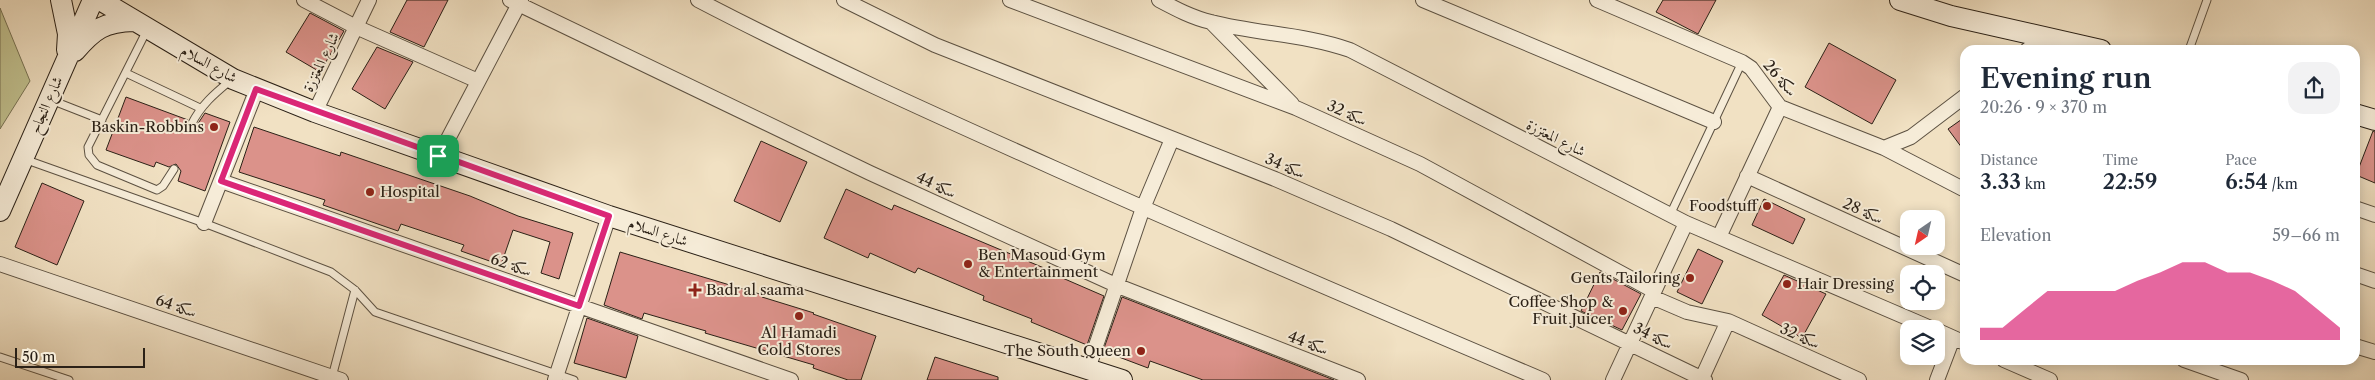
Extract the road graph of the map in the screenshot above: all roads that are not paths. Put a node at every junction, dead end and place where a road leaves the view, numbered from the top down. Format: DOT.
graph roads {
  1 [pos="61,0"];
  2 [pos="93,0"];
  3 [pos="100,0"];
  4 [pos="304,0"];
  5 [pos="369,0"];
  6 [pos="698,0"];
  7 [pos="844,0"];
  8 [pos="1010,0"];
  9 [pos="1159,0"];
  10 [pos="1423,0"];
  11 [pos="1597,0"];
  12 [pos="1900,0"];
  13 [pos="2208,0"];
  14 [pos="517,1"];
  15 [pos="1211,22"];
  16 [pos="141,25"];
  17 [pos="356,27"];
  18 [pos="2043,38"];
  19 [pos="2033,45"];
  20 [pos="2077,45"];
  21 [pos="2191,45"];
  22 [pos="66,60"];
  23 [pos="1742,62"];
  24 [pos="126,73"];
  25 [pos="233,79"];
  26 [pos="478,81"];
  27 [pos="256,89"];
  28 [pos="48,100"];
  29 [pos="1960,100"];
  30 [pos="1780,107"];
  31 [pos="200,108"];
  32 [pos="1296,108"];
  33 [pos="315,112"];
  34 [pos="2360,116"];
  35 [pos="102,120"];
  36 [pos="2375,120"];
  37 [pos="1714,122"];
  38 [pos="191,125"];
  39 [pos="1172,139"];
  40 [pos="1884,148"];
  41 [pos="438,156"];
  42 [pos="22,158"];
  43 [pos="174,169"];
  44 [pos="1747,176"];
  45 [pos="221,181"];
  46 [pos="1960,187"];
  47 [pos="1143,208"];
  48 [pos="0,210"];
  49 [pos="2360,210"];
  50 [pos="1670,215"];
  51 [pos="2375,215"];
  52 [pos="609,216"];
  53 [pos="204,223"];
  54 [pos="1686,223"];
  55 [pos="1719,237"];
  56 [pos="0,264"];
  57 [pos="1960,273"];
  58 [pos="2360,276"];
  59 [pos="2375,281"];
  60 [pos="1118,286"];
  61 [pos="355,290"];
  62 [pos="1653,294"];
  63 [pos="579,306"];
  64 [pos="1911,320"];
  65 [pos="1728,321"];
  66 [pos="1945,334"];
  67 [pos="1959,340"];
  68 [pos="1630,343"];
  69 [pos="2360,348"];
  70 [pos="2375,352"];
  71 [pos="0,357"];
  72 [pos="2016,365"];
  73 [pos="2196,365"];
  74 [pos="1088,369"];
  75 [pos="2222,376"];
  76 [pos="556,377"];
  77 [pos="337,379"];
  78 [pos="1703,379"];
  79 [pos="70,380"];
  80 [pos="574,380"];
  81 [pos="791,380"];
  82 [pos="1122,380"];
  83 [pos="1358,380"];
  84 [pos="1543,380"];
  85 [pos="1613,380"];
  86 [pos="1859,380"];
  87 [pos="1937,380"];
  88 [pos="2050,380"];
  89 [pos="2240,380"];
  1 -- 22 [label="street"];
  2 -- 22 [label="street, شارع النجاح"];
  3 -- 16 [label="street, شارع السلام"];
  4 -- 17 [label="street"];
  5 -- 17 [label="street, شارع المعتززة"];
  6 -- 47 [label="street"];
  7 -- 39 [label="street, سكة 34"];
  8 -- 32 [label="street, سكة 32"];
  9 -- 15 [label="street, شارع المعتززة"];
  10 -- 37 [label="street"];
  11 -- 23 [label="street, سكة 26"];
  12 -- 18 [label="street"];
  13 -- 21 [label="lane"];
  14 -- 26 [label="street"];
  14 -- 60 [label="street, سكة 44"];
  15 -- 32 [label="street"];
  15 -- 50 [label="street, شارع المعتززة"];
  16 -- 22 [label="street"];
  16 -- 24 [label="lane"];
  16 -- 25 [label="street, شارع السلام"];
  17 -- 26 [label="street"];
  17 -- 33 [label="street, شارع المعتززة"];
  18 -- 19 [label="street"];
  18 -- 20 [label="street"];
  22 -- 28 [label="street, شارع النجاح"];
  23 -- 30 [label="street, سكة 26"];
  23 -- 37 [label="lane"];
  24 -- 31 [label="lane"];
  24 -- 35 [label="lane"];
  25 -- 27 [label="street, شارع السلام"];
  25 -- 31 [label="lane"];
  26 -- 41 [label="street"];
  27 -- 33 [label="street, شارع السلام"];
  27 -- 45 [label="street"];
  28 -- 35 [label="lane"];
  28 -- 42 [label="street, شارع النجاح"];
  29 -- 40 [label="street"];
  30 -- 40 [label="street, سكة 26"];
  30 -- 44 [label="street"];
  31 -- 38 [label="lane"];
  32 -- 62 [label="street, سكة 32"];
  33 -- 41 [label="street, شارع السلام"];
  34 -- 36 [label="street"];
  35 -- 43 [label="lane"];
  37 -- 50 [label="lane"];
  39 -- 47 [label="street"];
  39 -- 68 [label="street, سكة 34"];
  40 -- 46 [label="street, سكة 26"];
  41 -- 52 [label="street, شارع السلام"];
  42 -- 48 [label="street, شارع النجاح"];
  42 -- 53 [label="lane"];
  44 -- 55 [label="street"];
  44 -- 57 [label="street, سكة 28"];
  45 -- 53 [label="street"];
  45 -- 63 [label="street, سكة 62"];
  47 -- 60 [label="street"];
  47 -- 84 [label="street"];
  49 -- 51 [label="street"];
  50 -- 54 [label="street, شارع المعتززة"];
  52 -- 63 [label="street"];
  52 -- 74 [label="street, شارع السلام"];
  53 -- 61 [label="lane"];
  54 -- 55 [label="street, شارع المعتززة"];
  54 -- 62 [label="street"];
  55 -- 64 [label="street, شارع المعتززة"];
  56 -- 77 [label="street, سكة 64"];
  58 -- 59 [label="street"];
  60 -- 74 [label="street"];
  60 -- 83 [label="street, سكة 44"];
  61 -- 76 [label="lane"];
  61 -- 77 [label="lane"];
  62 -- 65 [label="street, سكة 32"];
  62 -- 68 [label="street"];
  63 -- 76 [label="street"];
  63 -- 81 [label="street, سكة 62"];
  65 -- 78 [label="street"];
  65 -- 86 [label="street, سكة 32"];
  66 -- 67 [label="street"];
  67 -- 87 [label="street"];
  68 -- 78 [label="street, سكة 34"];
  68 -- 85 [label="street"];
  69 -- 70 [label="street"];
  71 -- 79 [label="lane"];
  72 -- 88 [label="street"];
  73 -- 75 [label="street"];
  74 -- 82 [label="street, شارع السلام"];
  75 -- 89 [label="street"];
  76 -- 80 [label="lane"];
}
